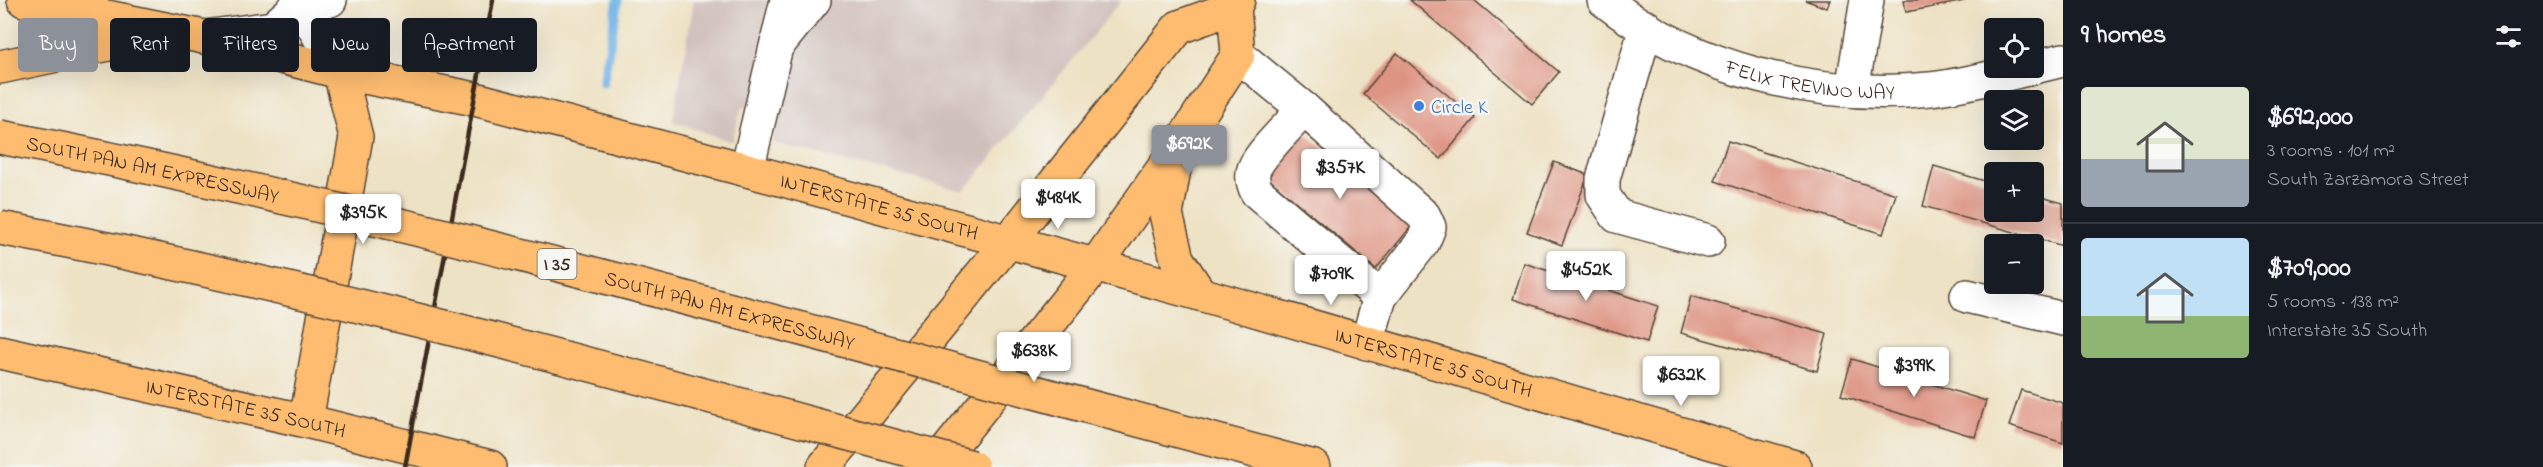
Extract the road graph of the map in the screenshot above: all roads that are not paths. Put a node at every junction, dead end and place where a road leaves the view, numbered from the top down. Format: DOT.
graph roads {
  1 [pos="24,0"];
  2 [pos="787,0"];
  3 [pos="814,0"];
  4 [pos="1604,0"];
  5 [pos="1867,0"];
  6 [pos="309,2"];
  7 [pos="1236,3"];
  8 [pos="287,18"];
  9 [pos="316,18"];
  10 [pos="1646,27"];
  11 [pos="202,37"];
  12 [pos="202,37"];
  13 [pos="777,46"];
  14 [pos="1238,55"];
  15 [pos="2063,60"];
  16 [pos="2044,64"];
  17 [pos="0,67"];
  18 [pos="340,72"];
  19 [pos="1992,78"];
  20 [pos="1852,90"];
  21 [pos="1304,109"];
  22 [pos="0,137"];
  23 [pos="1177,148"];
  24 [pos="747,171"];
  25 [pos="0,228"];
  26 [pos="1708,241"];
  27 [pos="1008,242"];
  28 [pos="1095,266"];
  29 [pos="1200,294"];
  30 [pos="1967,296"];
  31 [pos="1380,297"];
  32 [pos="2063,319"];
  33 [pos="1367,343"];
  34 [pos="1,352"];
  35 [pos="306,421"];
  36 [pos="490,467"];
  37 [pos="824,467"];
  38 [pos="934,467"];
  39 [pos="972,467"];
  40 [pos="1314,467"];
  41 [pos="1795,467"];
  1 -- 11 [label="main road, INTERSTATE 35 SOUTH"];
  2 -- 13 [label="street"];
  3 -- 13 [label="street"];
  4 -- 10 [label="street, FELIX TREVINO WAY"];
  5 -- 20 [label="street"];
  6 -- 8 [label="street"];
  6 -- 9 [label="street"];
  7 -- 14 [label="main road"];
  7 -- 27 [label="main road"];
  10 -- 20 [label="street, FELIX TREVINO WAY"];
  10 -- 26 [label="street"];
  12 -- 17 [label="main road"];
  13 -- 24 [label="street"];
  14 -- 21 [label="street"];
  14 -- 23 [label="main road"];
  15 -- 16 [label="street, FELIX TREVINO WAY"];
  18 -- 24 [label="main road, INTERSTATE 35 SOUTH"];
  18 -- 35 [label="main road"];
  19 -- 20 [label="street, FELIX TREVINO WAY"];
  21 -- 31 [label="street"];
  21 -- 31 [label="street"];
  22 -- 40 [label="main road, SOUTH PAN AM EXPRESSWAY / I 35, bridge"];
  23 -- 28 [label="main road"];
  23 -- 29 [label="main road"];
  24 -- 27 [label="main road, INTERSTATE 35 SOUTH"];
  25 -- 39 [label="main road, bridge"];
  27 -- 28 [label="main road, INTERSTATE 35 SOUTH"];
  27 -- 37 [label="main road"];
  28 -- 29 [label="main road, INTERSTATE 35 SOUTH"];
  28 -- 38 [label="main road"];
  29 -- 33 [label="main road, INTERSTATE 35 SOUTH"];
  30 -- 32 [label="street"];
  31 -- 33 [label="street"];
  33 -- 41 [label="main road, INTERSTATE 35 SOUTH"];
  34 -- 35 [label="main road, INTERSTATE 35 SOUTH"];
  35 -- 36 [label="main road, INTERSTATE 35 SOUTH"];
}
